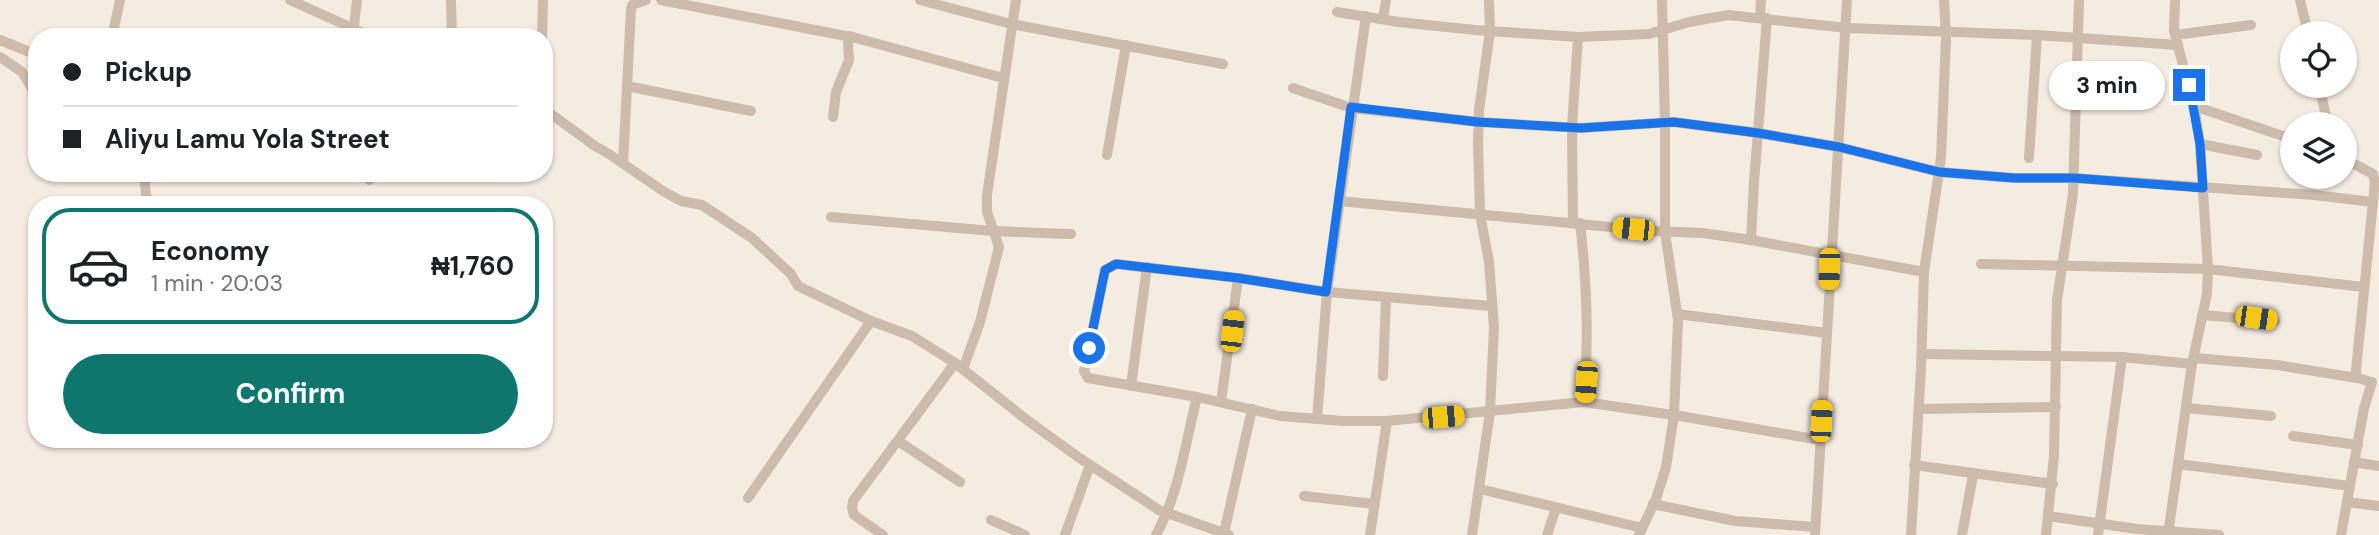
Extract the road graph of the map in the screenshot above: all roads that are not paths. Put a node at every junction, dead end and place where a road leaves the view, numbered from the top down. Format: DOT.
graph roads {
  1 [pos="120,0"];
  2 [pos="290,0"];
  3 [pos="357,0"];
  4 [pos="451,0"];
  5 [pos="543,0"];
  6 [pos="646,0"];
  7 [pos="661,0"];
  8 [pos="920,0"];
  9 [pos="1016,0"];
  10 [pos="1386,0"];
  11 [pos="1489,0"];
  12 [pos="1662,0"];
  13 [pos="1761,0"];
  14 [pos="1847,0"];
  15 [pos="1944,0"];
  16 [pos="2079,0"];
  17 [pos="2175,0"];
  18 [pos="2300,0"];
  19 [pos="1337,12"];
  20 [pos="1366,16"];
  21 [pos="1764,18"];
  22 [pos="1383,19"];
  23 [pos="2305,21"];
  24 [pos="1011,24"];
  25 [pos="2252,25"];
  26 [pos="114,28"];
  27 [pos="343,28"];
  28 [pos="354,28"];
  29 [pos="452,28"];
  30 [pos="542,28"];
  31 [pos="1847,28"];
  32 [pos="1490,31"];
  33 [pos="1663,31"];
  34 [pos="1946,32"];
  35 [pos="2037,35"];
  36 [pos="850,36"];
  37 [pos="1578,37"];
  38 [pos="2079,37"];
  39 [pos="0,40"];
  40 [pos="2177,40"];
  41 [pos="1126,45"];
  42 [pos="28,51"];
  43 [pos="0,57"];
  44 [pos="1223,64"];
  45 [pos="1003,78"];
  46 [pos="28,82"];
  47 [pos="627,86"];
  48 [pos="1293,88"];
  49 [pos="2194,106"];
  50 [pos="1351,107"];
  51 [pos="751,111"];
  52 [pos="553,116"];
  53 [pos="833,117"];
  54 [pos="1478,122"];
  55 [pos="1665,123"];
  56 [pos="1572,127"];
  57 [pos="1758,133"];
  58 [pos="2280,135"];
  59 [pos="2200,144"];
  60 [pos="1839,147"];
  61 [pos="1107,155"];
  62 [pos="2257,155"];
  63 [pos="2029,158"];
  64 [pos="623,163"];
  65 [pos="2357,165"];
  66 [pos="1939,172"];
  67 [pos="2074,178"];
  68 [pos="2203,188"];
  69 [pos="1339,201"];
  70 [pos="2373,202"];
  71 [pos="1480,214"];
  72 [pos="831,217"];
  73 [pos="1577,223"];
  74 [pos="2375,224"];
  75 [pos="993,231"];
  76 [pos="1665,232"];
  77 [pos="1071,234"];
  78 [pos="1751,240"];
  79 [pos="1831,255"];
  80 [pos="1981,264"];
  81 [pos="2062,266"];
  82 [pos="1147,267"];
  83 [pos="2208,269"];
  84 [pos="1924,272"];
  85 [pos="1238,278"];
  86 [pos="2363,287"];
  87 [pos="1326,292"];
  88 [pos="1386,297"];
  89 [pos="1491,306"];
  90 [pos="1677,314"];
  91 [pos="2202,315"];
  92 [pos="871,321"];
  93 [pos="2274,321"];
  94 [pos="1827,333"];
  95 [pos="1922,354"];
  96 [pos="2056,355"];
  97 [pos="2122,357"];
  98 [pos="2193,361"];
  99 [pos="959,366"];
  100 [pos="1383,376"];
  101 [pos="2357,378"];
  102 [pos="2376,383"];
  103 [pos="1131,386"];
  104 [pos="1197,397"];
  105 [pos="1221,402"];
  106 [pos="1584,402"];
  107 [pos="2056,407"];
  108 [pos="2186,408"];
  109 [pos="1252,409"];
  110 [pos="1919,410"];
  111 [pos="1490,412"];
  112 [pos="1674,415"];
  113 [pos="2271,416"];
  114 [pos="1317,419"];
  115 [pos="1387,421"];
  116 [pos="2293,436"];
  117 [pos="1820,440"];
  118 [pos="898,441"];
  119 [pos="2358,445"];
  120 [pos="2354,462"];
  121 [pos="1090,464"];
  122 [pos="2178,464"];
  123 [pos="1914,465"];
  124 [pos="2379,466"];
  125 [pos="1973,475"];
  126 [pos="960,482"];
  127 [pos="2053,484"];
  128 [pos="2350,486"];
  129 [pos="1480,489"];
  130 [pos="1304,496"];
  131 [pos="748,498"];
  132 [pos="2347,502"];
  133 [pos="1374,504"];
  134 [pos="1653,505"];
  135 [pos="2379,506"];
  136 [pos="1556,508"];
  137 [pos="1167,514"];
  138 [pos="2048,516"];
  139 [pos="991,520"];
  140 [pos="1742,521"];
  141 [pos="2099,529"];
  142 [pos="1640,531"];
  143 [pos="1815,531"];
  144 [pos="2168,532"];
  145 [pos="1227,534"];
  146 [pos="883,535"];
  147 [pos="1025,535"];
  148 [pos="1065,535"];
  149 [pos="1156,535"];
  150 [pos="1370,535"];
  151 [pos="1472,535"];
  152 [pos="1547,535"];
  153 [pos="1739,535"];
  154 [pos="1911,535"];
  155 [pos="1962,535"];
  156 [pos="2046,535"];
  157 [pos="2219,535"];
  158 [pos="2341,535"];
  1 -- 26 [label="street"];
  2 -- 27 [label="street"];
  3 -- 28 [label="street"];
  4 -- 29 [label="street"];
  5 -- 30 [label="street"];
  6 -- 47 [label="street"];
  7 -- 36 [label="street"];
  8 -- 24 [label="street"];
  9 -- 24 [label="street"];
  10 -- 22 [label="street"];
  11 -- 32 [label="street"];
  12 -- 33 [label="street"];
  13 -- 21 [label="street"];
  14 -- 31 [label="street"];
  15 -- 34 [label="street"];
  16 -- 38 [label="street"];
  17 -- 40 [label="street"];
  18 -- 23 [label="street"];
  19 -- 20 [label="street"];
  20 -- 22 [label="street"];
  20 -- 50 [label="street"];
  21 -- 31 [label="street"];
  21 -- 33 [label="street"];
  21 -- 57 [label="street"];
  22 -- 32 [label="street"];
  24 -- 41 [label="street"];
  24 -- 45 [label="street"];
  25 -- 40 [label="street"];
  31 -- 34 [label="street"];
  31 -- 60 [label="street"];
  32 -- 37 [label="street"];
  32 -- 54 [label="street"];
  33 -- 37 [label="street"];
  33 -- 55 [label="street"];
  34 -- 35 [label="street"];
  34 -- 66 [label="street"];
  35 -- 38 [label="street"];
  35 -- 63 [label="street"];
  36 -- 45 [label="street"];
  36 -- 53 [label="street"];
  37 -- 56 [label="street"];
  38 -- 40 [label="street"];
  38 -- 67 [label="street"];
  39 -- 42 [label="street"];
  40 -- 49 [label="street"];
  41 -- 44 [label="street"];
  41 -- 61 [label="street"];
  43 -- 46 [label="street"];
  45 -- 75 [label="street"];
  47 -- 51 [label="street"];
  47 -- 64 [label="street"];
  48 -- 50 [label="street"];
  49 -- 58 [label="street"];
  49 -- 59 [label="street"];
  50 -- 54 [label="street"];
  50 -- 69 [label="street"];
  52 -- 64 [label="street"];
  54 -- 56 [label="street"];
  54 -- 71 [label="street"];
  55 -- 56 [label="street"];
  55 -- 57 [label="street"];
  55 -- 76 [label="street"];
  56 -- 73 [label="street"];
  57 -- 60 [label="street"];
  57 -- 78 [label="street"];
  59 -- 62 [label="street"];
  59 -- 68 [label="street"];
  60 -- 66 [label="street"];
  60 -- 79 [label="street"];
  64 -- 92 [label="street"];
  65 -- 70 [label="street"];
  66 -- 67 [label="street"];
  66 -- 84 [label="street"];
  67 -- 68 [label="street"];
  67 -- 81 [label="street"];
  68 -- 70 [label="street"];
  68 -- 83 [label="street"];
  69 -- 71 [label="street"];
  69 -- 87 [label="street"];
  70 -- 74 [label="street"];
  71 -- 73 [label="street"];
  71 -- 89 [label="street"];
  72 -- 75 [label="street"];
  73 -- 76 [label="street"];
  73 -- 106 [label="street"];
  74 -- 86 [label="street"];
  75 -- 77 [label="street"];
  75 -- 99 [label="street"];
  76 -- 78 [label="street"];
  76 -- 90 [label="street"];
  78 -- 79 [label="street"];
  79 -- 84 [label="street"];
  79 -- 94 [label="street"];
  80 -- 81 [label="street"];
  81 -- 83 [label="street"];
  81 -- 96 [label="street"];
  82 -- 85 [label="street"];
  82 -- 103 [label="street"];
  82 -- 103 [label="street"];
  83 -- 86 [label="street"];
  83 -- 91 [label="street"];
  84 -- 95 [label="street"];
  85 -- 87 [label="street"];
  85 -- 105 [label="street"];
  86 -- 101 [label="street"];
  87 -- 88 [label="street"];
  87 -- 114 [label="street"];
  88 -- 89 [label="street"];
  88 -- 100 [label="street"];
  89 -- 111 [label="street"];
  90 -- 94 [label="street"];
  90 -- 112 [label="street"];
  91 -- 93 [label="street"];
  91 -- 98 [label="street"];
  92 -- 99 [label="street"];
  92 -- 131 [label="street"];
  94 -- 117 [label="street"];
  95 -- 96 [label="street"];
  95 -- 110 [label="street"];
  96 -- 97 [label="street"];
  96 -- 107 [label="street"];
  97 -- 98 [label="street"];
  97 -- 141 [label="street"];
  98 -- 101 [label="street"];
  98 -- 108 [label="street"];
  99 -- 118 [label="street"];
  99 -- 121 [label="street"];
  101 -- 102 [label="street"];
  102 -- 119 [label="street"];
  103 -- 104 [label="street"];
  104 -- 105 [label="street"];
  104 -- 137 [label="street"];
  105 -- 109 [label="street"];
  106 -- 111 [label="street"];
  106 -- 112 [label="street"];
  107 -- 110 [label="street"];
  107 -- 127 [label="street"];
  108 -- 113 [label="street"];
  108 -- 122 [label="street"];
  109 -- 114 [label="street"];
  109 -- 145 [label="street"];
  110 -- 123 [label="street"];
  111 -- 115 [label="street"];
  111 -- 129 [label="street"];
  112 -- 117 [label="street"];
  112 -- 134 [label="street"];
  114 -- 115 [label="street"];
  115 -- 133 [label="street"];
  116 -- 119 [label="street"];
  117 -- 143 [label="street"];
  118 -- 126 [label="street"];
  118 -- 146 [label="street"];
  119 -- 120 [label="street"];
  120 -- 124 [label="street"];
  120 -- 128 [label="street"];
  121 -- 137 [label="street"];
  121 -- 148 [label="street"];
  122 -- 128 [label="street"];
  122 -- 144 [label="street"];
  123 -- 125 [label="street"];
  123 -- 154 [label="street"];
  125 -- 127 [label="street"];
  125 -- 155 [label="street"];
  127 -- 138 [label="street"];
  128 -- 132 [label="street"];
  129 -- 136 [label="street"];
  129 -- 151 [label="street"];
  130 -- 133 [label="street"];
  132 -- 135 [label="street"];
  132 -- 158 [label="street"];
  133 -- 150 [label="street"];
  134 -- 140 [label="street"];
  134 -- 142 [label="street"];
  136 -- 142 [label="street"];
  136 -- 152 [label="street"];
  137 -- 145 [label="street"];
  137 -- 149 [label="street"];
  138 -- 141 [label="street"];
  138 -- 156 [label="street"];
  139 -- 147 [label="street"];
  140 -- 143 [label="street"];
  140 -- 153 [label="street"];
  141 -- 144 [label="street"];
  144 -- 157 [label="street"];
}
